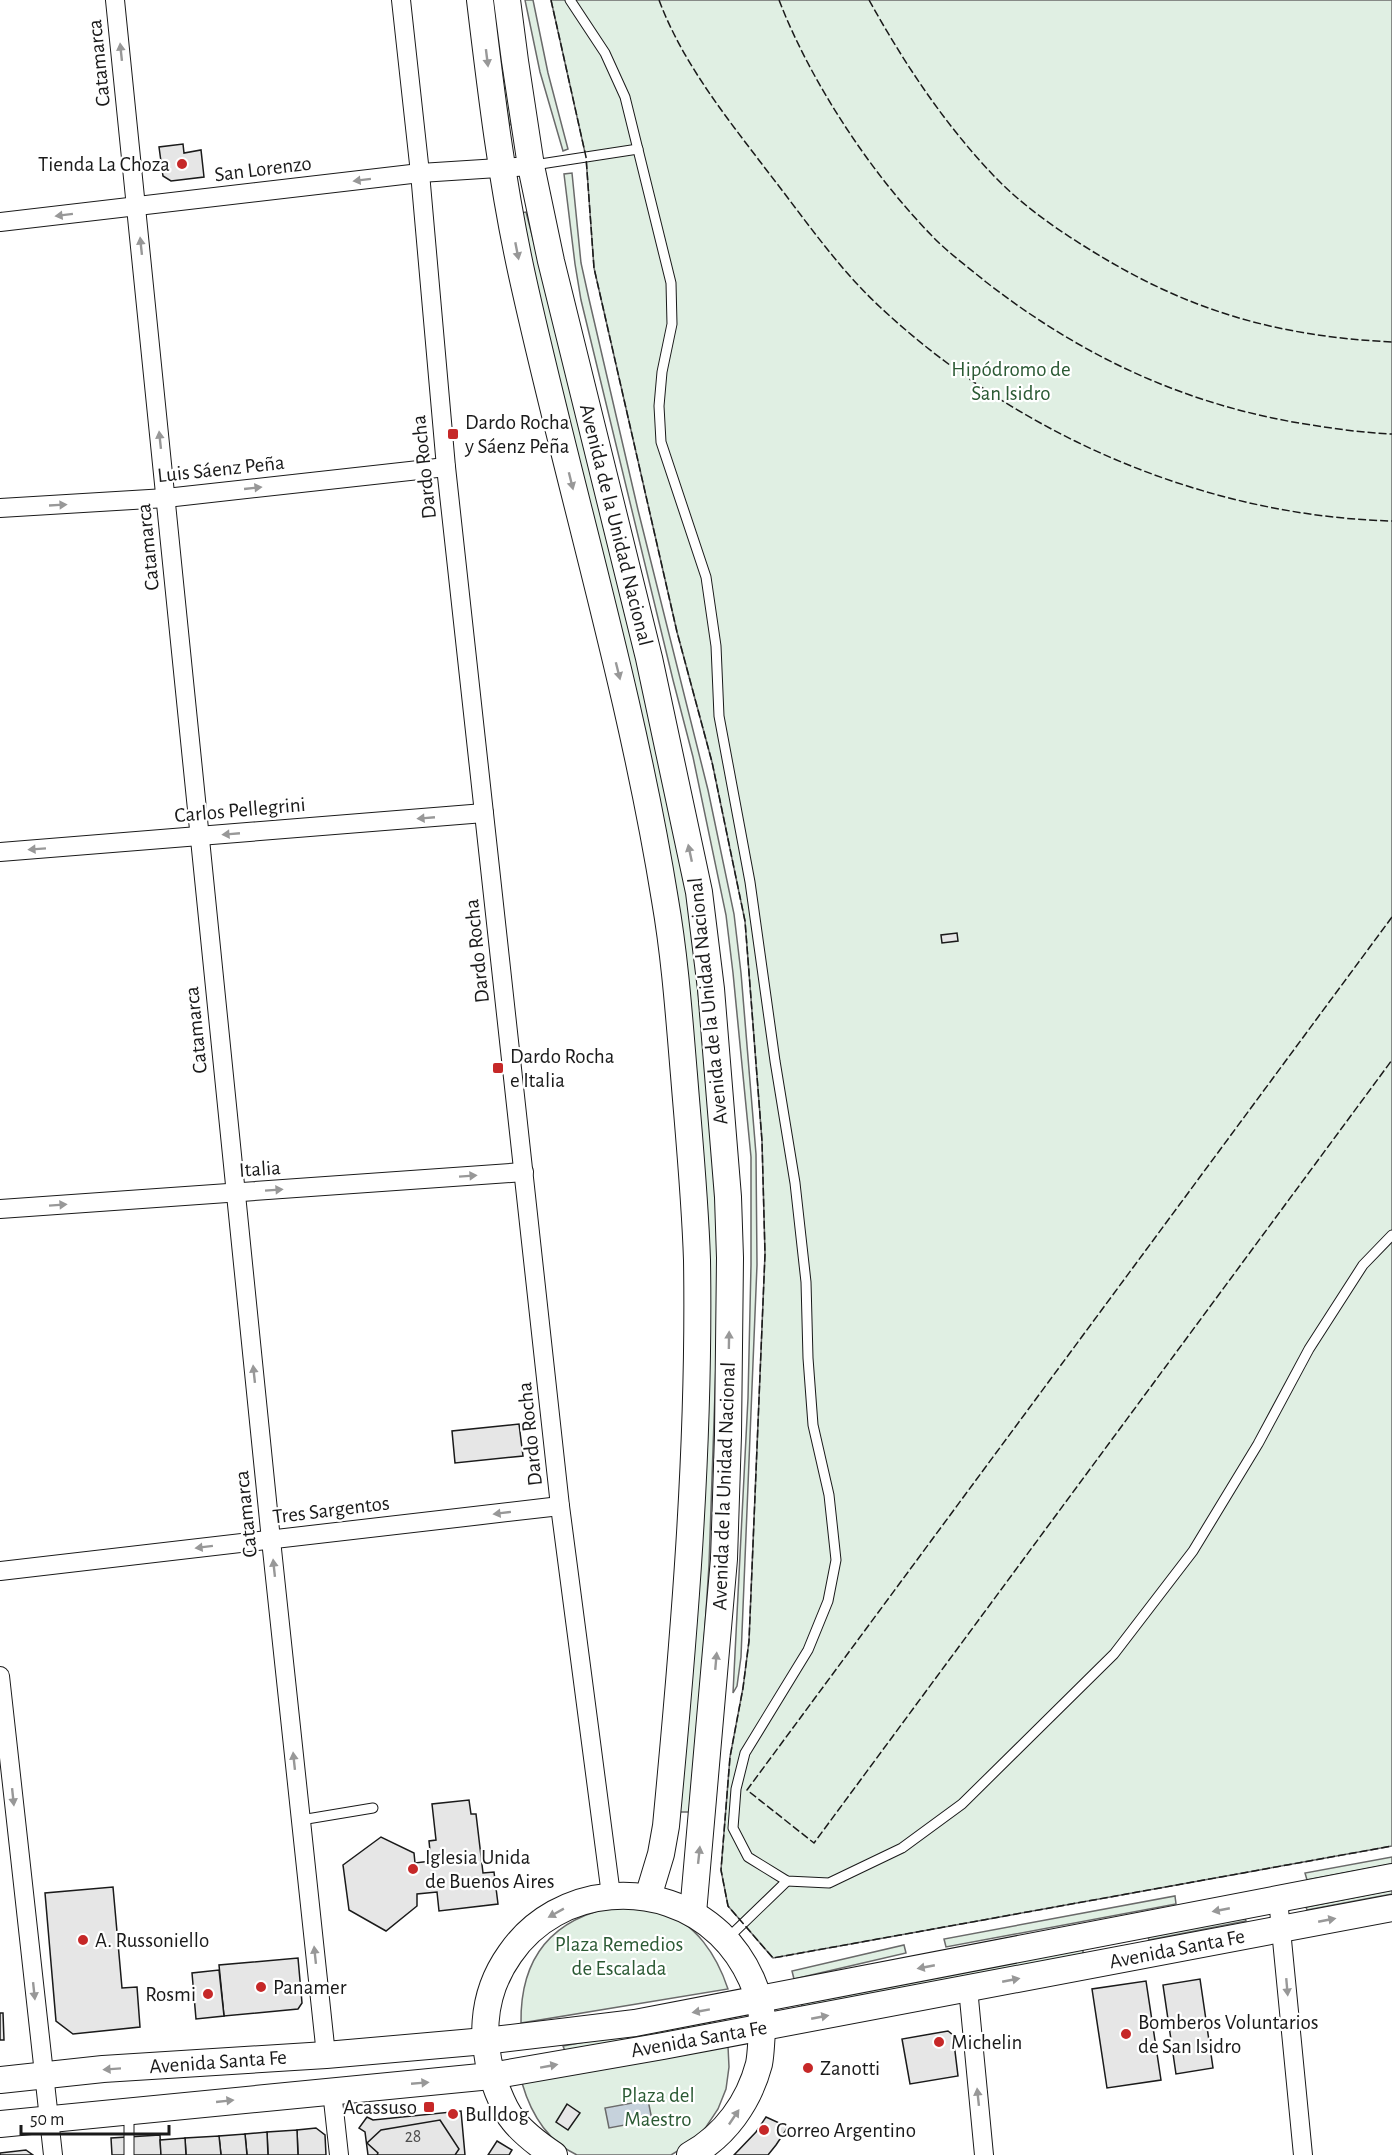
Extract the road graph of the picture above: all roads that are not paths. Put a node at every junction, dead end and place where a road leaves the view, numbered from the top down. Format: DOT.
graph roads {
  1 [pos="115,0"];
  2 [pos="401,0"];
  3 [pos="480,0"];
  4 [pos="507,0"];
  5 [pos="570,0"];
  6 [pos="638,149"];
  7 [pos="531,166"];
  8 [pos="501,168"];
  9 [pos="420,173"];
  10 [pos="137,206"];
  11 [pos="0,222"];
  12 [pos="446,467"];
  13 [pos="166,498"];
  14 [pos="0,508"];
  15 [pos="484,813"];
  16 [pos="200,836"];
  17 [pos="0,852"];
  18 [pos="524,1172"];
  19 [pos="236,1193"];
  20 [pos="0,1209"];
  21 [pos="1392,1235"];
  22 [pos="560,1506"];
  23 [pos="271,1540"];
  24 [pos="0,1571"];
  25 [pos="0,1676"];
  26 [pos="372,1808"];
  27 [pos="301,1820"];
  28 [pos="1392,1877"];
  29 [pos="787,1881"];
  30 [pos="611,1895"];
  31 [pos="648,1897"];
  32 [pos="1278,1899"];
  33 [pos="1392,1908"];
  34 [pos="693,1913"];
  35 [pos="1282,1929"];
  36 [pos="1112,1931"];
  37 [pos="726,1940"];
  38 [pos="1118,1960"];
  39 [pos="968,1988"];
  40 [pos="758,2000"];
  41 [pos="762,2028"];
  42 [pos="485,2041"];
  43 [pos="326,2055"];
  44 [pos="43,2075"];
  45 [pos="491,2076"];
  46 [pos="0,2080"];
  47 [pos="332,2091"];
  48 [pos="129,2111"];
  49 [pos="49,2119"];
  50 [pos="0,2124"];
  51 [pos="53,2155"];
  52 [pos="129,2155"];
  53 [pos="339,2155"];
  54 [pos="554,2155"];
  55 [pos="690,2155"];
  56 [pos="984,2155"];
  57 [pos="1304,2155"];
  10 -- 1 [label="street, Catamarca, one-way"];
  2 -- 9 [label="street, Dardo Rocha"];
  3 -- 8 [label="main road, Avenida de la Unidad Nacional, one-way"];
  4 -- 7 [label="main road, Avenida de la Unidad Nacional"];
  5 -- 6 [label="lane"];
  6 -- 7 [label="lane"];
  6 -- 29 [label="lane"];
  7 -- 8 [label="street, San Lorenzo"];
  34 -- 7 [label="main road, Avenida de la Unidad Nacional, one-way"];
  8 -- 9 [label="street, San Lorenzo"];
  8 -- 31 [label="main road, Avenida de la Unidad Nacional, one-way"];
  9 -- 10 [label="street, San Lorenzo, one-way"];
  9 -- 12 [label="street, Dardo Rocha"];
  10 -- 11 [label="street, San Lorenzo, one-way"];
  13 -- 10 [label="street, Catamarca, one-way"];
  13 -- 12 [label="street, Luis Sáenz Peña, one-way"];
  12 -- 15 [label="street, Dardo Rocha"];
  14 -- 13 [label="street, Luis Sáenz Peña, one-way"];
  13 -- 16 [label="street, Catamarca"];
  15 -- 16 [label="street, Carlos Pellegrini, one-way"];
  15 -- 18 [label="street, Dardo Rocha"];
  16 -- 17 [label="street, Carlos Pellegrini, one-way"];
  16 -- 19 [label="street, Catamarca"];
  19 -- 18 [label="street, Italia, one-way"];
  18 -- 22 [label="street, Dardo Rocha"];
  20 -- 19 [label="street, Italia, one-way"];
  23 -- 19 [label="street, Catamarca, one-way"];
  21 -- 29 [label="lane"];
  22 -- 23 [label="street, Tres Sargentos, one-way"];
  22 -- 30 [label="street, Dardo Rocha"];
  23 -- 24 [label="street, Tres Sargentos, one-way"];
  27 -- 23 [label="street, Catamarca, one-way"];
  25 -- 44 [label="street, one-way"];
  26 -- 27 [label="lane"];
  43 -- 27 [label="street, Catamarca, one-way"];
  28 -- 32 [label="main road, Avenida Santa Fe"];
  29 -- 37 [label="lane"];
  30 -- 31 [label="main road"];
  30 -- 42 [label="main road, one-way"];
  31 -- 34 [label="main road"];
  32 -- 35 [label="street"];
  32 -- 36 [label="main road, Avenida Santa Fe, one-way"];
  35 -- 33 [label="main road, Avenida Santa Fe, one-way"];
  34 -- 37 [label="main road"];
  35 -- 38 [label="main road, Avenida Santa Fe"];
  35 -- 57 [label="street, one-way"];
  36 -- 38 [label="main road"];
  36 -- 40 [label="main road, Avenida Santa Fe, one-way"];
  37 -- 40 [label="main road"];
  39 -- 38 [label="main road, Avenida Santa Fe, one-way"];
  41 -- 39 [label="main road, Avenida Santa Fe, one-way"];
  56 -- 39 [label="street, one-way"];
  40 -- 41 [label="main road"];
  40 -- 42 [label="main road, Avenida Santa Fe, one-way"];
  45 -- 41 [label="main road, Avenida Santa Fe, one-way"];
  55 -- 41 [label="main road, one-way"];
  42 -- 43 [label="main road, Avenida Santa Fe"];
  42 -- 45 [label="main road"];
  43 -- 44 [label="main road, Avenida Santa Fe, one-way"];
  44 -- 46 [label="main road, Avenida Santa Fe"];
  44 -- 49 [label="street"];
  47 -- 45 [label="main road, Avenida Santa Fe, one-way"];
  45 -- 54 [label="main road"];
  48 -- 47 [label="main road, Avenida Santa Fe, one-way"];
  47 -- 53 [label="street"];
  48 -- 49 [label="main road, Avenida Santa Fe"];
  48 -- 52 [label="lane"];
  49 -- 50 [label="main road, Avenida Santa Fe"];
  49 -- 51 [label="street"];
}
